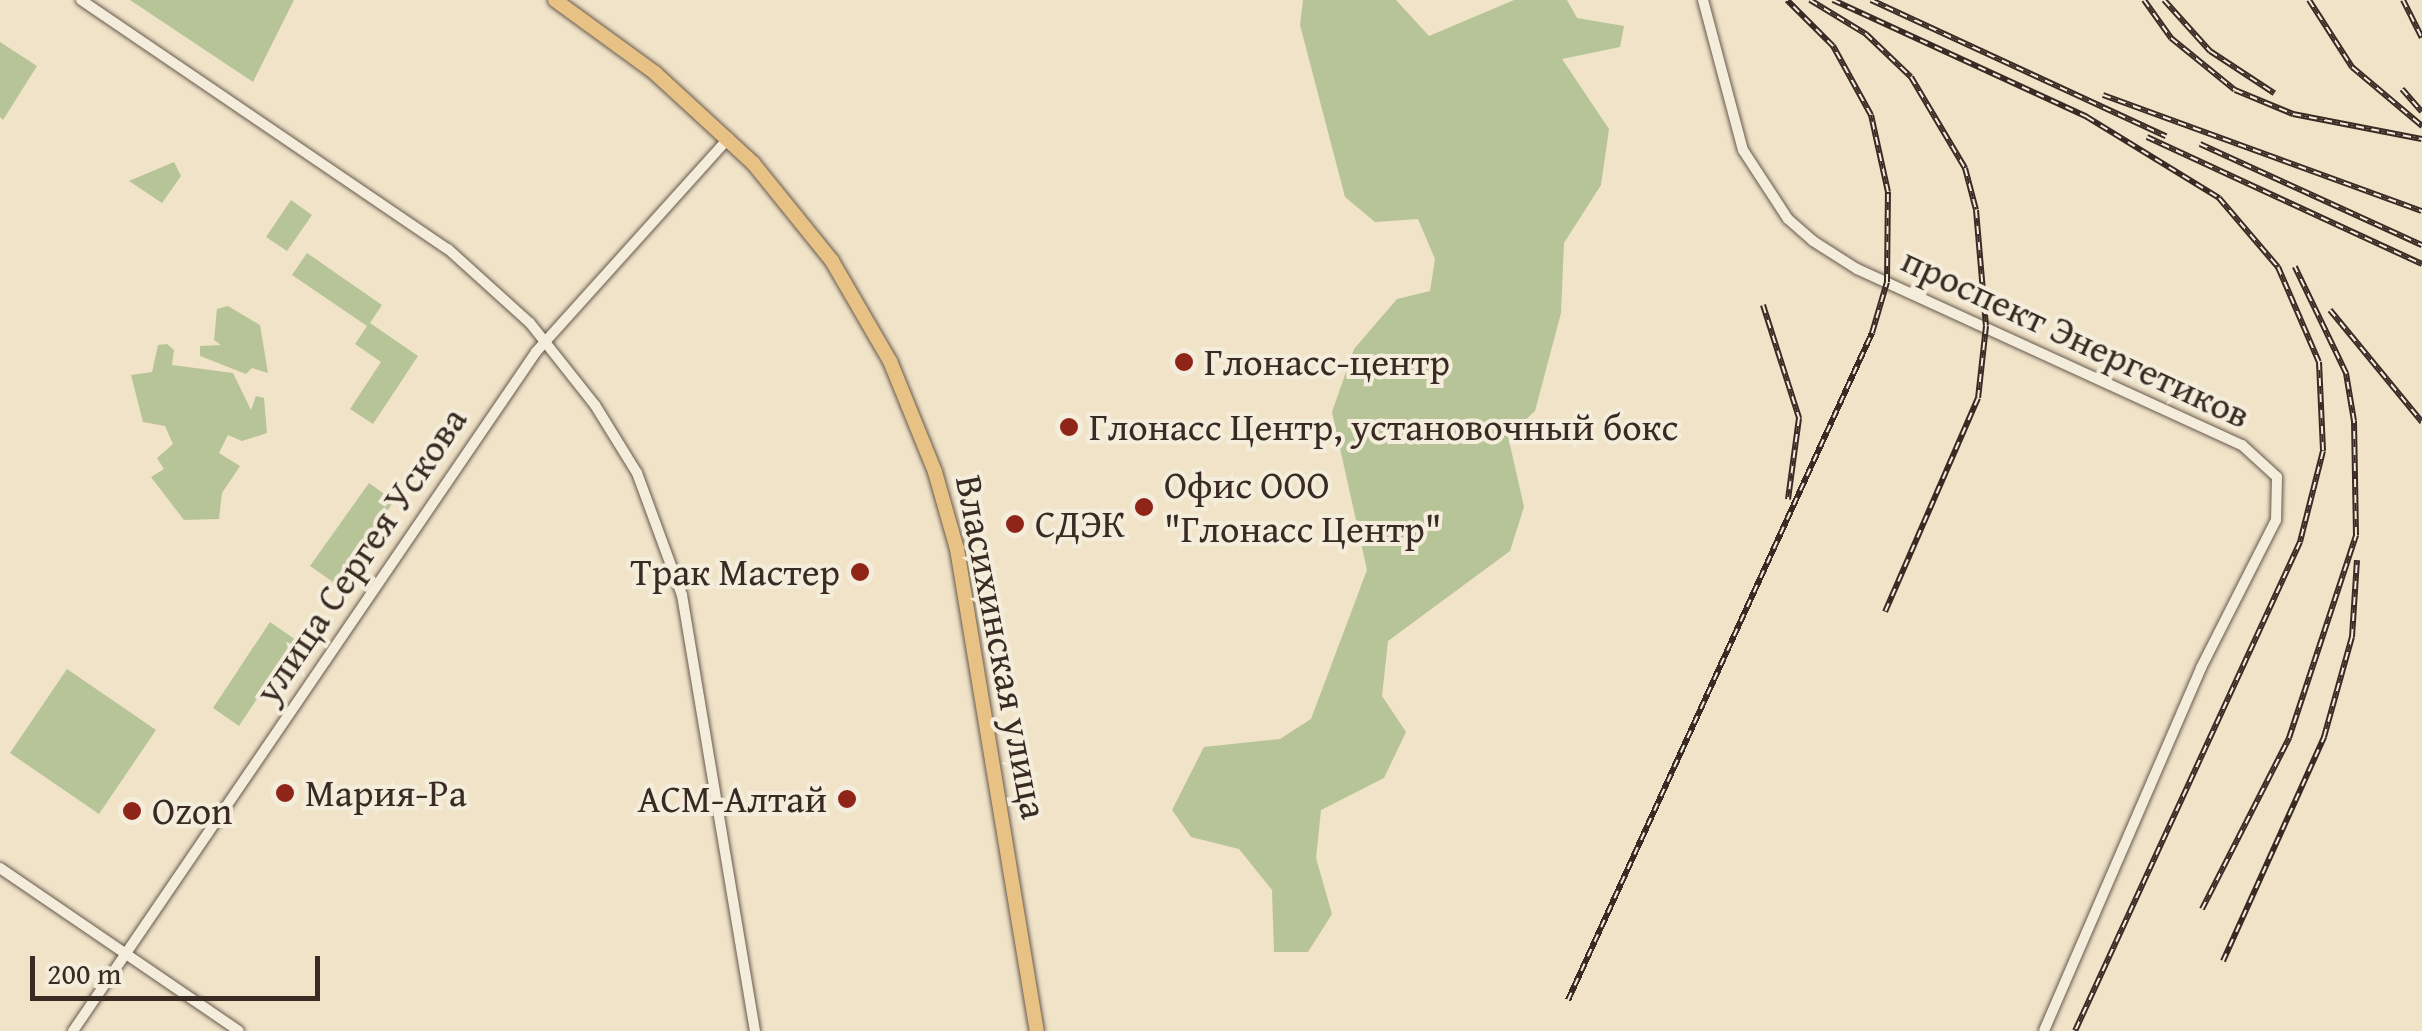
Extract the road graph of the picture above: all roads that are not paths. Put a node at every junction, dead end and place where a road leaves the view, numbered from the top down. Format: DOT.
graph roads {
  1 [pos="80,0"];
  2 [pos="555,0"];
  3 [pos="1703,0"];
  4 [pos="728,138"];
  5 [pos="544,341"];
  6 [pos="0,868"];
  7 [pos="126,954"];
  8 [pos="74,1031"];
  9 [pos="239,1031"];
  10 [pos="756,1031"];
  11 [pos="1037,1031"];
  12 [pos="2044,1031"];
  1 -- 5 [label="street"];
  2 -- 4 [label="highway, Власихинская улица"];
  3 -- 12 [label="street, проспект Энергетиков"];
  4 -- 5 [label="street, улица Сергея Ускова"];
  4 -- 11 [label="highway, Власихинская улица"];
  5 -- 7 [label="street, улица Сергея Ускова"];
  5 -- 10 [label="street"];
  6 -- 7 [label="street"];
  7 -- 8 [label="street, улица Сергея Ускова"];
  7 -- 9 [label="street"];
}
